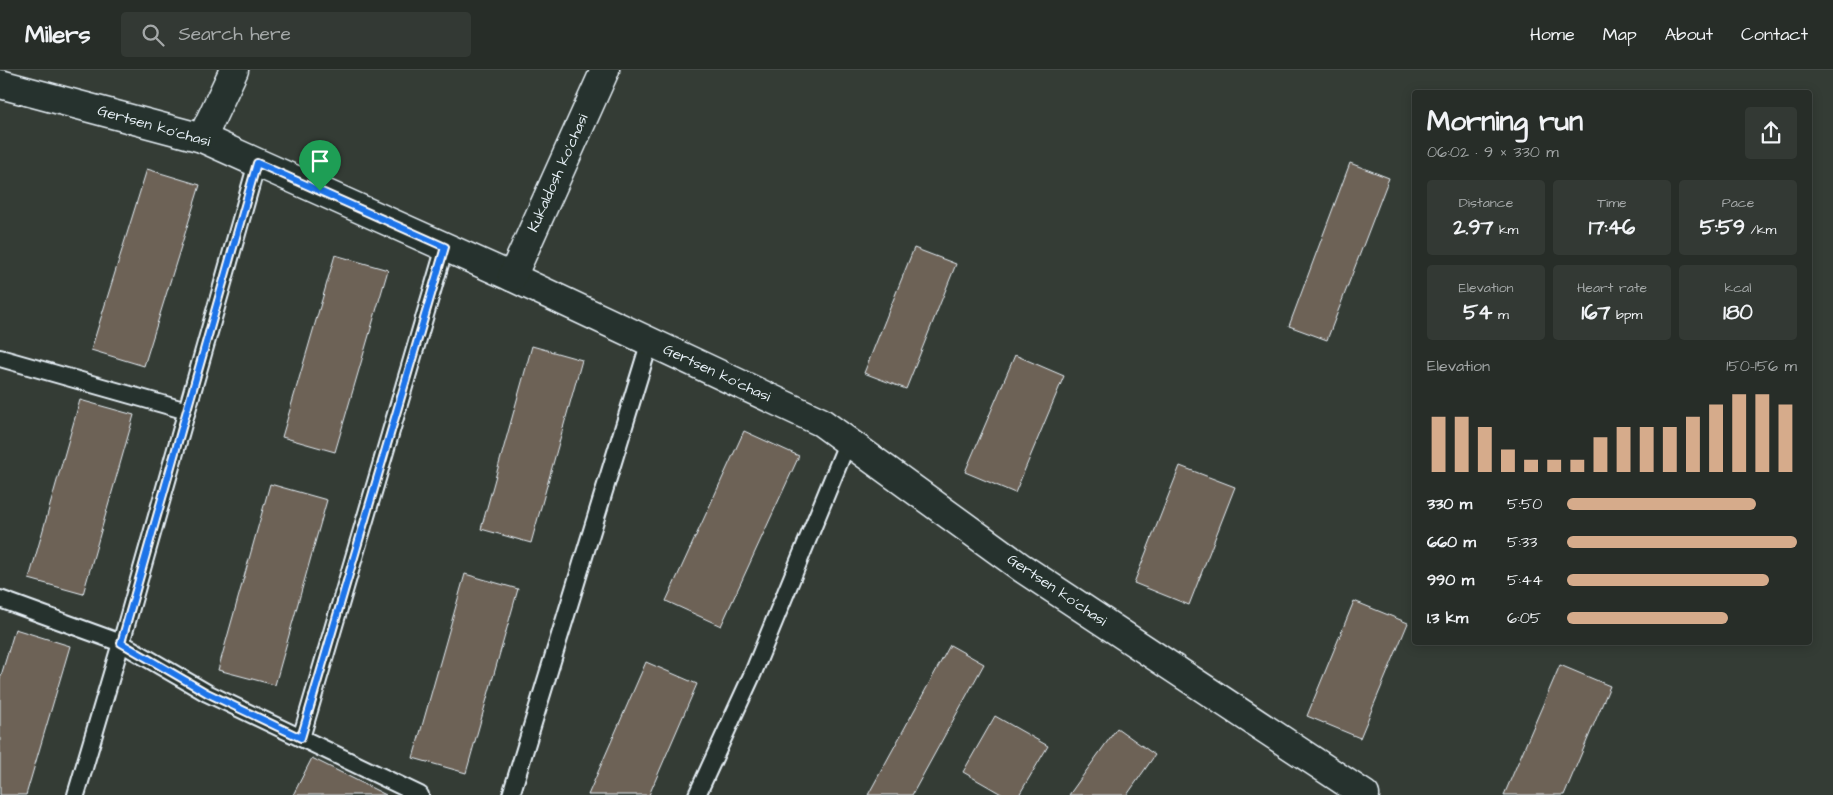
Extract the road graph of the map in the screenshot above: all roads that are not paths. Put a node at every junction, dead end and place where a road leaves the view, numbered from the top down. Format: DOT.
graph roads {
  1 [pos="234,70"];
  2 [pos="605,70"];
  3 [pos="0,84"];
  4 [pos="202,138"];
  5 [pos="257,163"];
  6 [pos="445,247"];
  7 [pos="512,276"];
  8 [pos="650,341"];
  9 [pos="0,358"];
  10 [pos="187,410"];
  11 [pos="848,441"];
  12 [pos="0,599"];
  13 [pos="121,643"];
  14 [pos="301,738"];
  15 [pos="76,795"];
  16 [pos="420,795"];
  17 [pos="511,795"];
  18 [pos="697,795"];
  19 [pos="1365,795"];
  1 -- 4 [label="street"];
  2 -- 7 [label="street, Kukaldosh ko'chasi"];
  3 -- 4 [label="street, Gertsen ko'chasi"];
  4 -- 5 [label="street, Gertsen ko'chasi"];
  5 -- 6 [label="street, Gertsen ko'chasi"];
  5 -- 10 [label="lane"];
  6 -- 7 [label="street, Gertsen ko'chasi"];
  6 -- 14 [label="lane"];
  7 -- 8 [label="street, Gertsen ko'chasi"];
  8 -- 11 [label="street, Gertsen ko'chasi"];
  8 -- 17 [label="lane"];
  9 -- 10 [label="lane"];
  10 -- 13 [label="lane"];
  11 -- 18 [label="lane"];
  11 -- 19 [label="street, Gertsen ko'chasi"];
  12 -- 13 [label="lane"];
  13 -- 14 [label="lane"];
  13 -- 15 [label="lane"];
  14 -- 16 [label="lane"];
}
